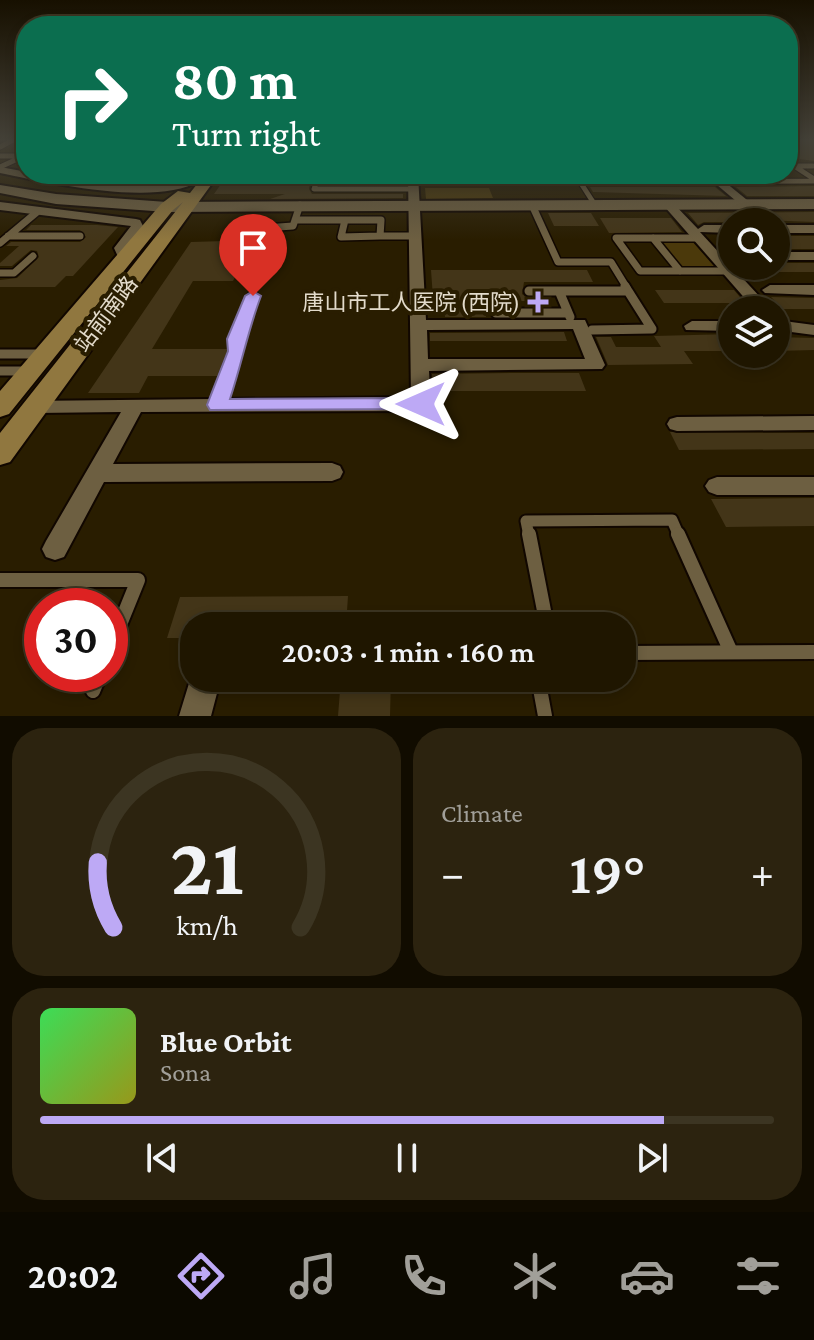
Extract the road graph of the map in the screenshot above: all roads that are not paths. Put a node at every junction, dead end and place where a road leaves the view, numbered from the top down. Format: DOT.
graph roads {
  1 [pos="26,184"];
  2 [pos="86,184"];
  3 [pos="175,184"];
  4 [pos="192,184"];
  5 [pos="200,184"];
  6 [pos="316,184"];
  7 [pos="582,184"];
  8 [pos="721,184"];
  9 [pos="413,186"];
  10 [pos="0,189"];
  11 [pos="668,204"];
  12 [pos="746,204"];
  13 [pos="814,204"];
  14 [pos="176,205"];
  15 [pos="532,205"];
  16 [pos="595,205"];
  17 [pos="0,206"];
  18 [pos="37,212"];
  19 [pos="298,213"];
  20 [pos="345,220"];
  21 [pos="267,227"];
  22 [pos="790,229"];
  23 [pos="794,229"];
  24 [pos="814,229"];
  25 [pos="718,231"];
  26 [pos="701,233"];
  27 [pos="8,236"];
  28 [pos="80,236"];
  29 [pos="380,236"];
  30 [pos="415,236"];
  31 [pos="653,238"];
  32 [pos="0,243"];
  33 [pos="814,245"];
  34 [pos="33,256"];
  35 [pos="718,256"];
  36 [pos="790,256"];
  37 [pos="814,256"];
  38 [pos="125,258"];
  39 [pos="680,271"];
  40 [pos="718,271"];
  41 [pos="0,273"];
  42 [pos="737,280"];
  43 [pos="770,290"];
  44 [pos="814,290"];
  45 [pos="529,291"];
  46 [pos="559,291"];
  47 [pos="628,291"];
  48 [pos="253,296"];
  49 [pos="751,296"];
  50 [pos="496,313"];
  51 [pos="570,318"];
  52 [pos="418,325"];
  53 [pos="692,326"];
  54 [pos="718,326"];
  55 [pos="790,326"];
  56 [pos="592,330"];
  57 [pos="814,330"];
  58 [pos="0,354"];
  59 [pos="37,362"];
  60 [pos="419,365"];
  61 [pos="0,371"];
  62 [pos="135,405"];
  63 [pos="217,405"];
  64 [pos="36,406"];
  65 [pos="0,408"];
  66 [pos="814,423"];
  67 [pos="677,424"];
  68 [pos="0,454"];
  69 [pos="332,472"];
  70 [pos="97,473"];
  71 [pos="717,486"];
  72 [pos="814,486"];
  73 [pos="55,549"];
  74 [pos="0,580"];
  75 [pos="128,605"];
  76 [pos="544,612"];
  77 [pos="731,652"];
  78 [pos="814,652"];
  79 [pos="636,653"];
  80 [pos="201,692"];
  81 [pos="541,692"];
  82 [pos="195,716"];
  83 [pos="545,716"];
  1 -- 14 [label="street"];
  2 -- 3 [label="street"];
  4 -- 14 [label="main road, 站前南路"];
  5 -- 14 [label="main road, 站前南路"];
  6 -- 9 [label="lane"];
  7 -- 16 [label="lane"];
  8 -- 12 [label="street"];
  9 -- 15 [label="street"];
  9 -- 19 [label="street"];
  9 -- 30 [label="street"];
  10 -- 14 [label="street"];
  11 -- 12 [label="street"];
  11 -- 16 [label="street"];
  11 -- 26 [label="street"];
  12 -- 13 [label="street"];
  14 -- 19 [label="street"];
  14 -- 38 [label="main road, 站前南路"];
  14 -- 64 [label="main road, 站前南路"];
  15 -- 16 [label="street"];
  15 -- 47 [label="lane"];
  17 -- 18 [label="street"];
  18 -- 27 [label="lane"];
  18 -- 38 [label="street"];
  19 -- 20 [label="lane"];
  19 -- 21 [label="lane"];
  20 -- 29 [label="lane"];
  20 -- 29 [label="lane"];
  21 -- 21 [label="lane"];
  22 -- 23 [label="street"];
  23 -- 24 [label="street"];
  23 -- 33 [label="street"];
  25 -- 26 [label="street"];
  26 -- 31 [label="lane"];
  26 -- 35 [label="street"];
  27 -- 28 [label="lane"];
  27 -- 32 [label="lane"];
  29 -- 30 [label="lane"];
  30 -- 52 [label="street"];
  31 -- 39 [label="lane"];
  31 -- 39 [label="lane"];
  34 -- 41 [label="lane"];
  36 -- 37 [label="street"];
  38 -- 59 [label="main road, 站前南路"];
  39 -- 40 [label="lane"];
  42 -- 49 [label="street"];
  43 -- 44 [label="street"];
  45 -- 46 [label="lane"];
  46 -- 47 [label="lane"];
  46 -- 51 [label="lane"];
  47 -- 56 [label="lane"];
  48 -- 63 [label="lane"];
  50 -- 51 [label="lane"];
  51 -- 52 [label="street"];
  51 -- 60 [label="street"];
  52 -- 60 [label="street"];
  53 -- 54 [label="street"];
  55 -- 57 [label="street"];
  58 -- 59 [label="lane"];
  59 -- 61 [label="lane"];
  59 -- 65 [label="main road, 站前南路"];
  60 -- 63 [label="street"];
  62 -- 63 [label="street"];
  62 -- 64 [label="street"];
  62 -- 70 [label="street"];
  64 -- 68 [label="main road, 站前南路"];
  66 -- 67 [label="street"];
  69 -- 70 [label="street"];
  70 -- 73 [label="street"];
  71 -- 72 [label="street"];
  74 -- 75 [label="lane"];
  76 -- 77 [label="lane"];
  77 -- 78 [label="lane"];
  77 -- 79 [label="lane"];
  80 -- 82 [label="street"];
  81 -- 83 [label="lane"];
}
